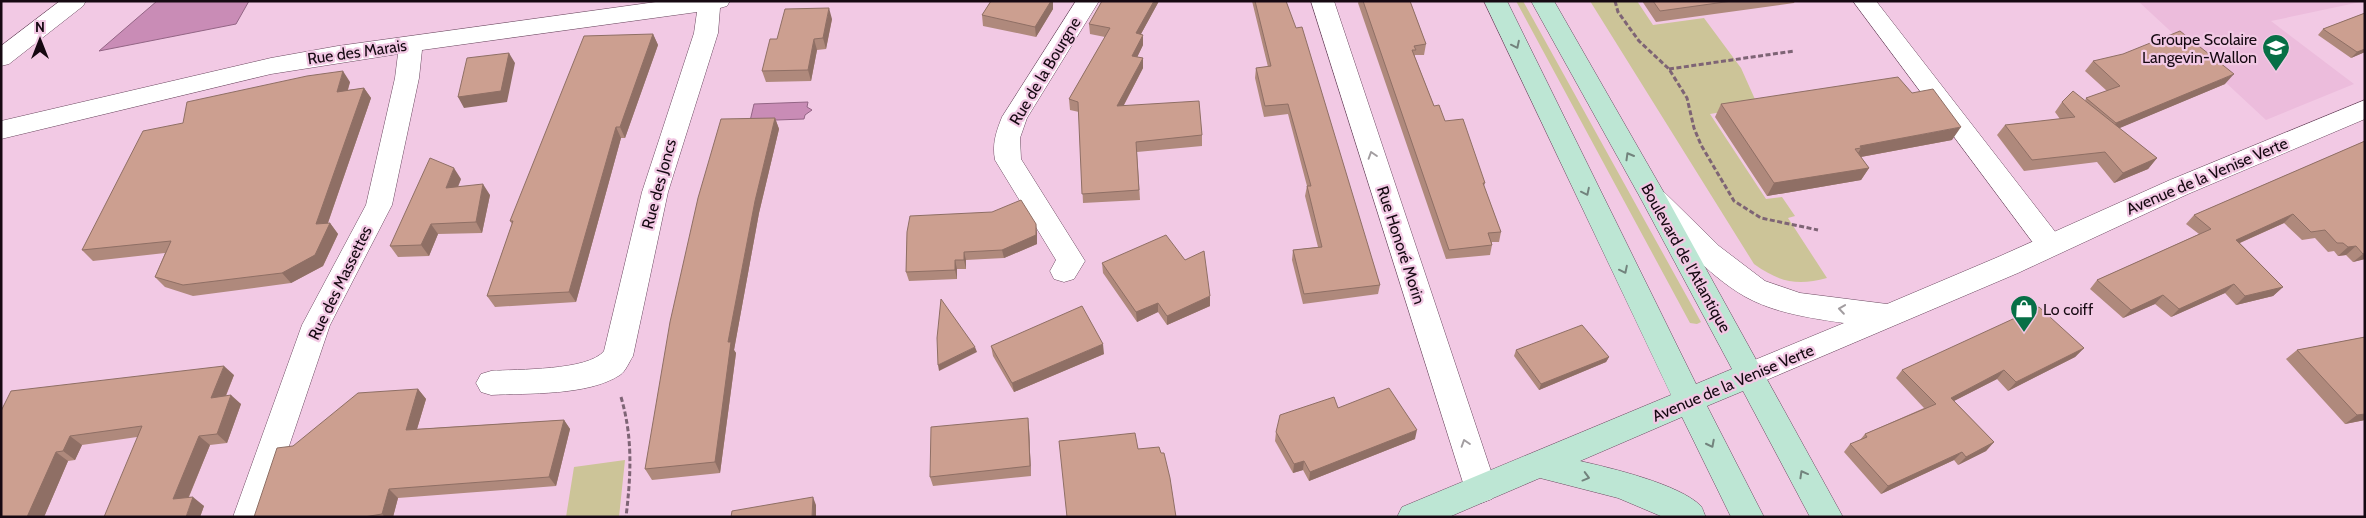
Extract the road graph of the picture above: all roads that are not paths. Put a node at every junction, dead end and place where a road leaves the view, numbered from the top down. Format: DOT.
graph roads {
  1 [pos="75,1"];
  2 [pos="1088,1"];
  3 [pos="1322,1"];
  4 [pos="1495,1"];
  5 [pos="1542,1"];
  6 [pos="1864,1"];
  7 [pos="714,2"];
  8 [pos="412,44"];
  9 [pos="1,58"];
  10 [pos="2365,109"];
  11 [pos="1,130"];
  12 [pos="1654,198"];
  13 [pos="2050,245"];
  14 [pos="1064,271"];
  15 [pos="1890,316"];
  16 [pos="1750,375"];
  17 [pos="491,383"];
  18 [pos="1689,401"];
  19 [pos="1539,464"];
  20 [pos="1482,489"];
  21 [pos="249,517"];
  22 [pos="1413,517"];
  23 [pos="1690,517"];
  24 [pos="1748,517"];
  25 [pos="1827,517"];
  1 -- 9 [label="street"];
  2 -- 14 [label="street, Rue de la Bourgne"];
  20 -- 3 [label="street, Rue Honoré Morin, one-way"];
  4 -- 18 [label="main road, one-way"];
  12 -- 5 [label="main road, Boulevard de l'Atlantique, one-way"];
  6 -- 13 [label="street"];
  7 -- 8 [label="street, Rue des Marais"];
  7 -- 17 [label="street, Rue des Joncs"];
  8 -- 11 [label="street, Rue des Marais"];
  8 -- 21 [label="street, Rue des Massettes"];
  10 -- 13 [label="street, Avenue de la Venise Verte"];
  15 -- 12 [label="street, one-way"];
  12 -- 16 [label="main road, Boulevard de l'Atlantique"];
  13 -- 15 [label="street, Avenue de la Venise Verte"];
  15 -- 16 [label="street, Avenue de la Venise Verte"];
  16 -- 18 [label="main road, Avenue de la Venise Verte"];
  25 -- 16 [label="main road, Boulevard de l'Atlantique, one-way"];
  18 -- 19 [label="main road, Avenue de la Venise Verte"];
  18 -- 24 [label="main road, one-way"];
  19 -- 20 [label="main road, Avenue de la Venise Verte"];
  19 -- 23 [label="main road, one-way"];
  20 -- 22 [label="main road, Avenue de la Venise Verte"];
}
